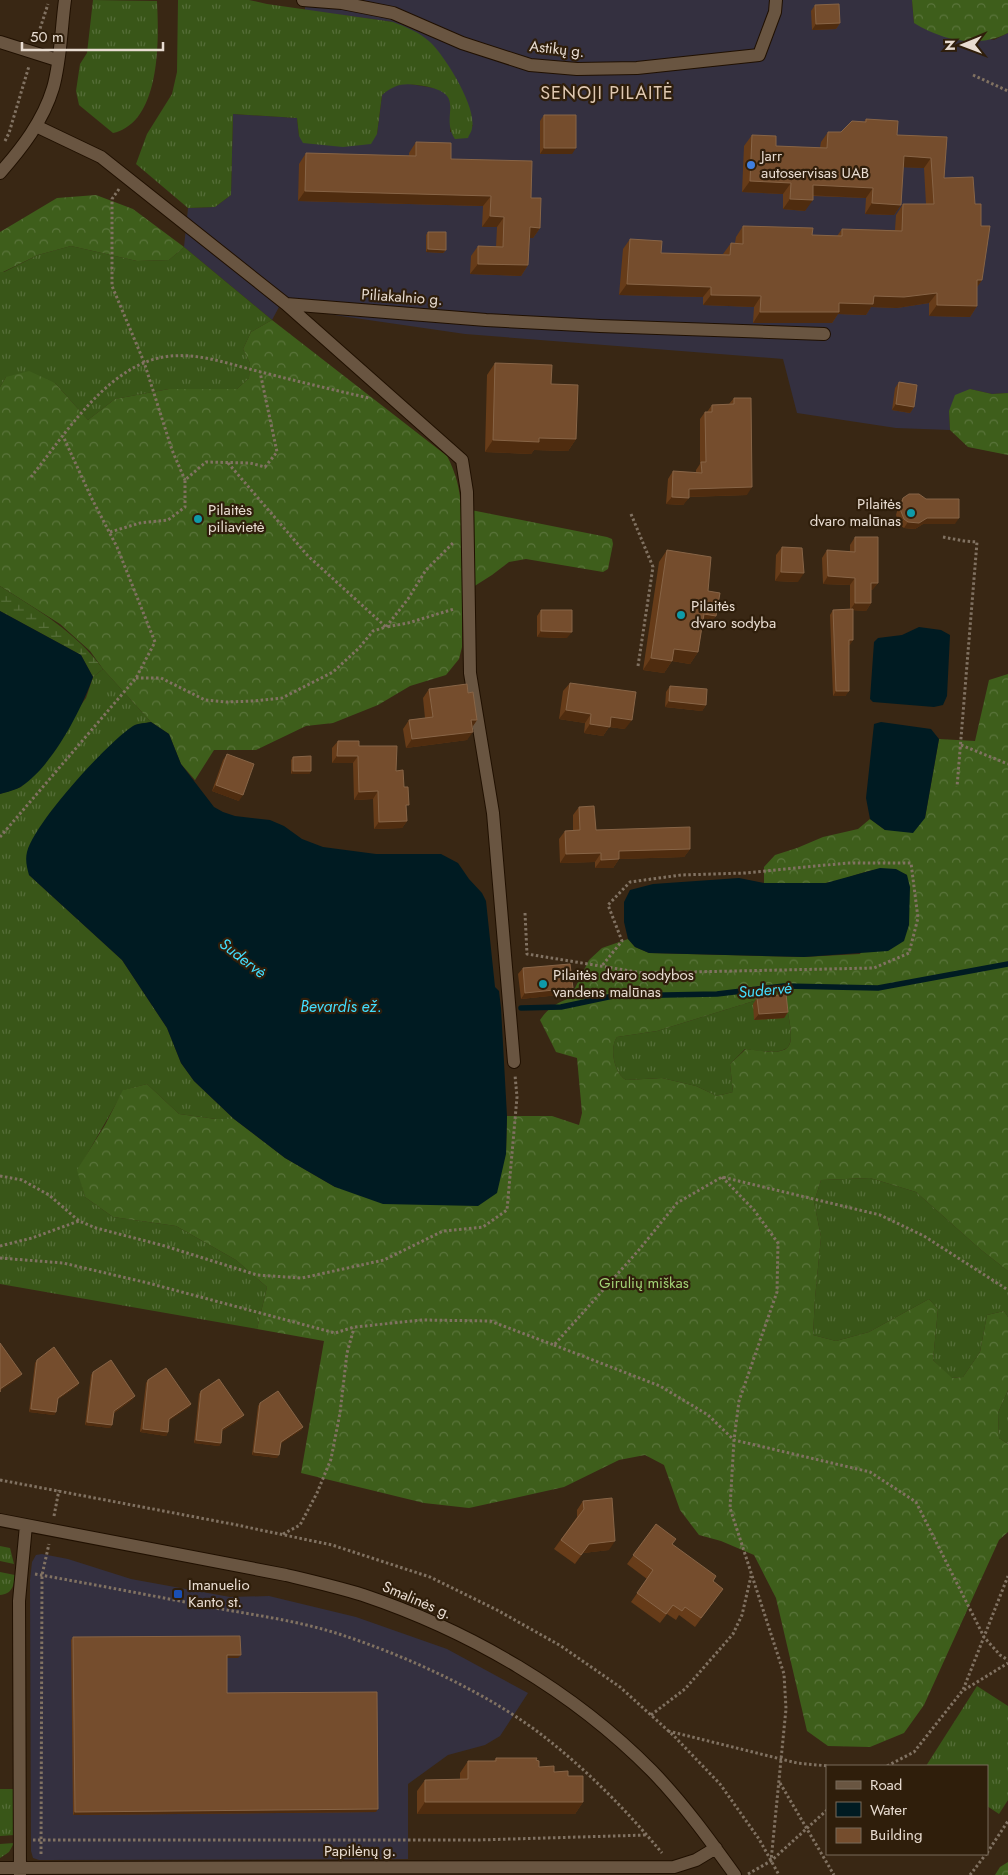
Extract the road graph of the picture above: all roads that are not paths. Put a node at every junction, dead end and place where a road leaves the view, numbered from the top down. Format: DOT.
graph roads {
  1 [pos="65,0"];
  2 [pos="303,0"];
  3 [pos="776,0"];
  4 [pos="0,42"];
  5 [pos="58,60"];
  6 [pos="36,126"];
  7 [pos="0,173"];
  8 [pos="286,304"];
  9 [pos="824,334"];
  10 [pos="514,1062"];
  11 [pos="0,1520"];
  12 [pos="26,1525"];
  13 [pos="716,1848"];
  14 [pos="0,1868"];
  15 [pos="20,1871"];
  16 [pos="735,1875"];
  1 -- 5 [label="street"];
  2 -- 3 [label="street, Astikų g."];
  4 -- 5 [label="street"];
  5 -- 6 [label="street"];
  6 -- 7 [label="street"];
  6 -- 8 [label="street"];
  8 -- 9 [label="street, Piliakalnio g."];
  8 -- 10 [label="street"];
  11 -- 12 [label="street, Smalinės g."];
  12 -- 13 [label="street, Smalinės g."];
  12 -- 15 [label="street"];
  13 -- 15 [label="street, Papilėnų g."];
  13 -- 16 [label="street, Smalinės g."];
  14 -- 15 [label="street, Papilėnų g."];
}
